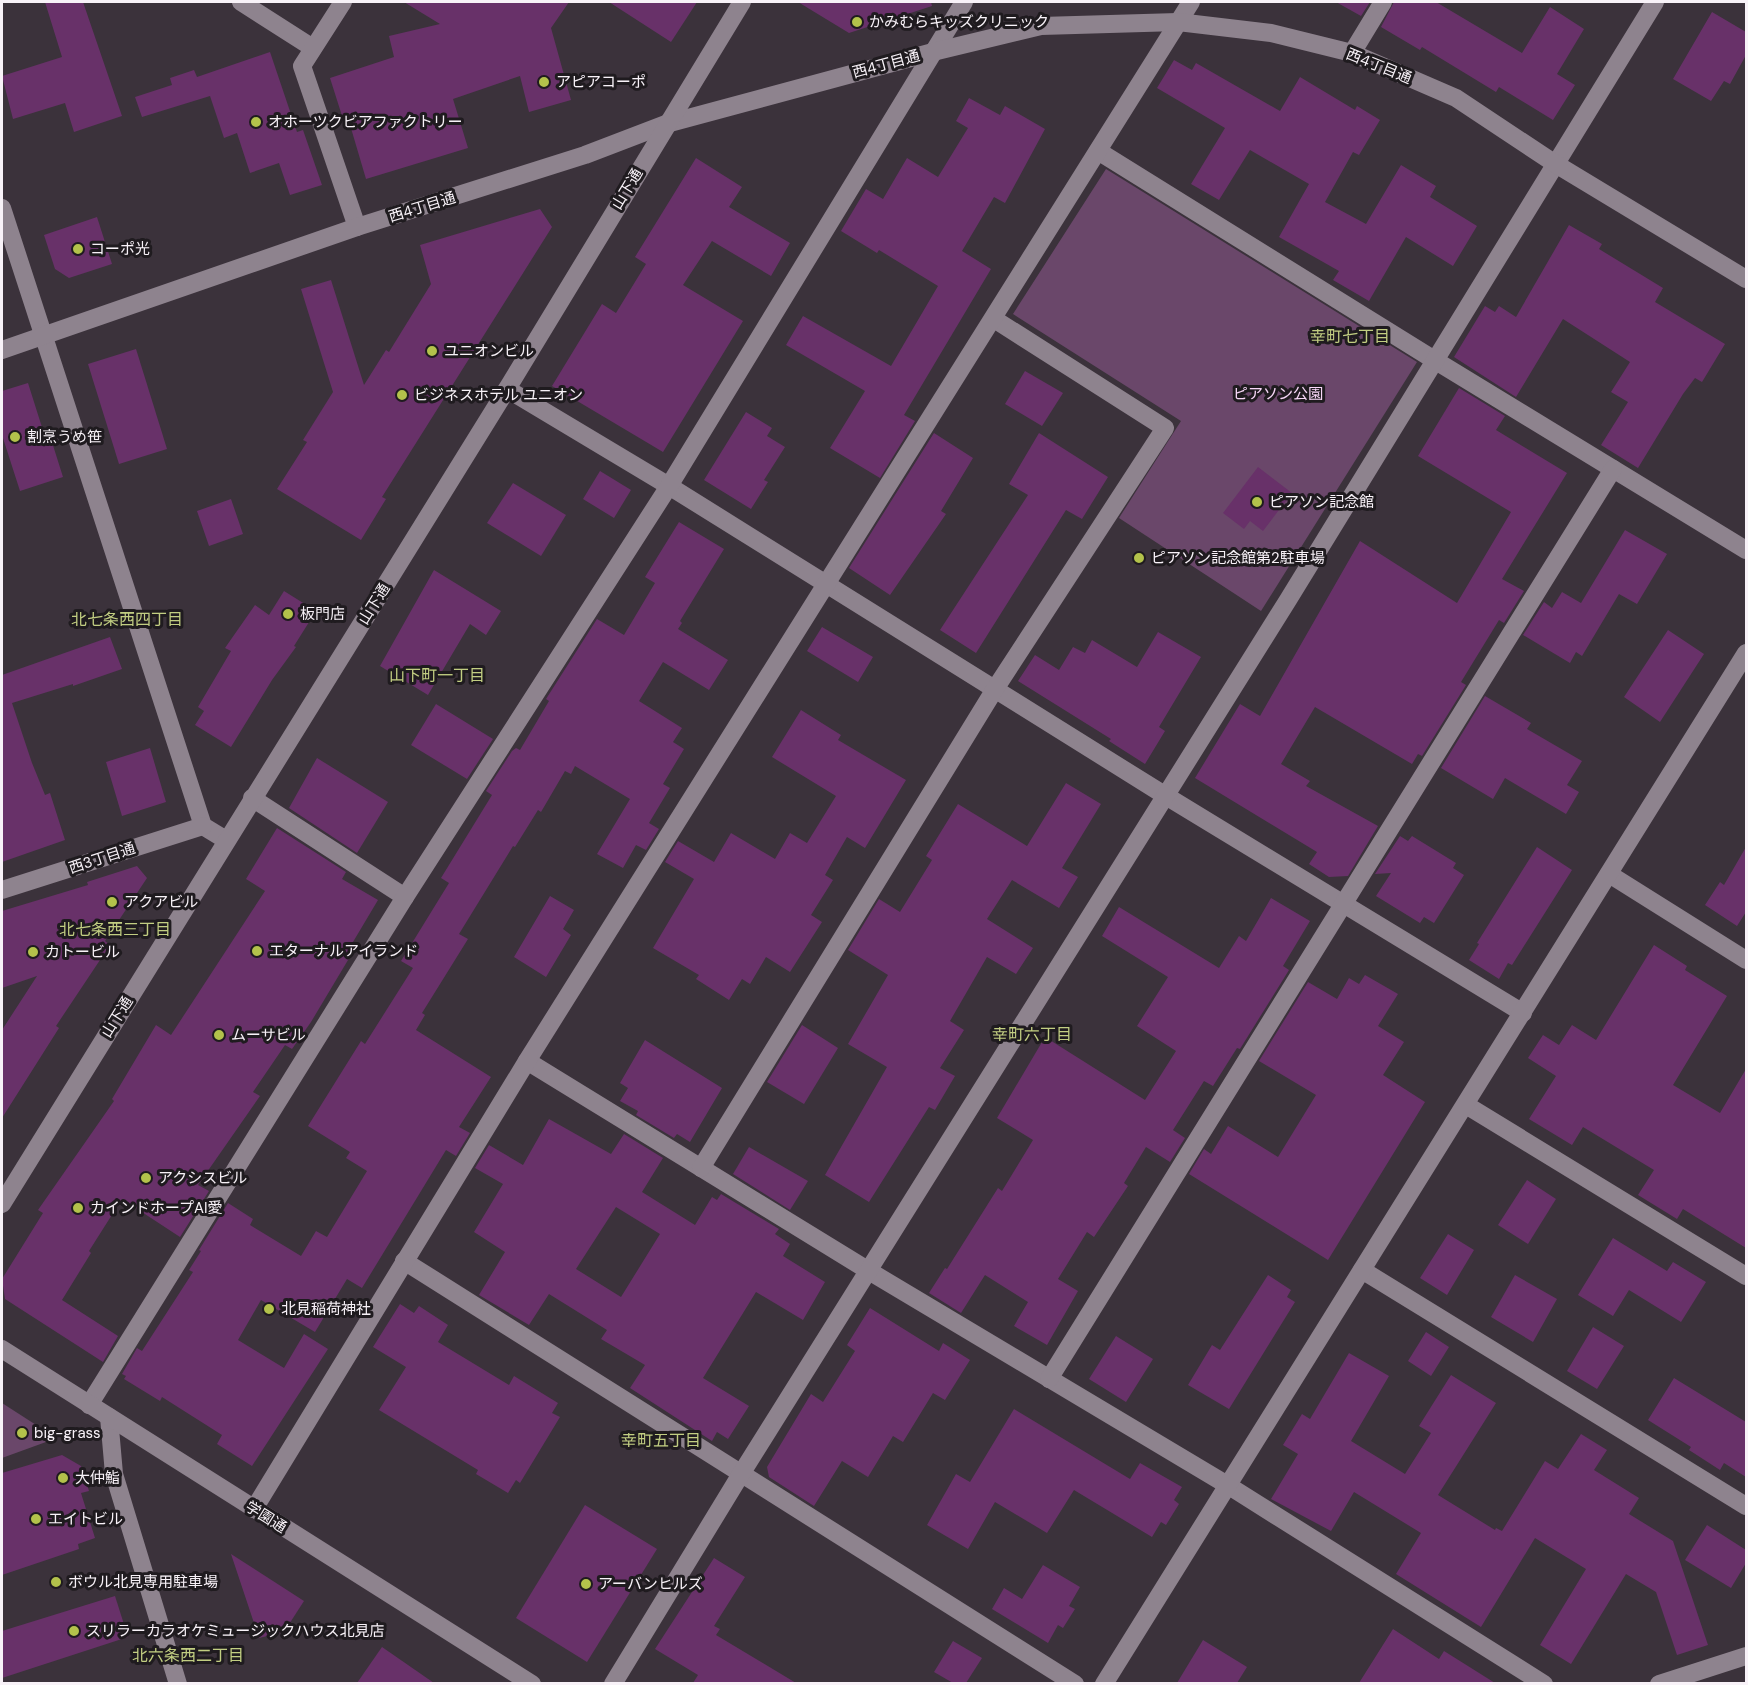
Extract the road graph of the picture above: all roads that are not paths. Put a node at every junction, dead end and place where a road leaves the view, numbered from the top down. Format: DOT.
graph roads {
  1 [pos="241,2"];
  2 [pos="343,2"];
  3 [pos="742,2"];
  4 [pos="964,2"];
  5 [pos="1191,2"];
  6 [pos="1383,2"];
  7 [pos="1655,2"];
  8 [pos="1178,22"];
  9 [pos="313,48"];
  10 [pos="933,51"];
  11 [pos="1352,52"];
  12 [pos="666,124"];
  13 [pos="1098,151"];
  14 [pos="1554,163"];
  15 [pos="2,208"];
  16 [pos="357,227"];
  17 [pos="1746,279"];
  18 [pos="994,319"];
  19 [pos="41,336"];
  20 [pos="2,350"];
  21 [pos="1436,361"];
  22 [pos="507,389"];
  23 [pos="1613,469"];
  24 [pos="669,486"];
  25 [pos="1746,550"];
  26 [pos="826,583"];
  27 [pos="1746,653"];
  28 [pos="995,689"];
  29 [pos="1166,796"];
  30 [pos="252,798"];
  31 [pos="203,826"];
  32 [pos="226,840"];
  33 [pos="1609,874"];
  34 [pos="2,890"];
  35 [pos="405,897"];
  36 [pos="1344,904"];
  37 [pos="1746,960"];
  38 [pos="1523,1013"];
  39 [pos="527,1061"];
  40 [pos="1466,1105"];
  41 [pos="701,1168"];
  42 [pos="2,1204"];
  43 [pos="404,1262"];
  44 [pos="1362,1270"];
  45 [pos="869,1271"];
  46 [pos="1746,1276"];
  47 [pos="2,1349"];
  48 [pos="1049,1379"];
  49 [pos="89,1405"];
  50 [pos="109,1417"];
  51 [pos="741,1473"];
  52 [pos="1229,1486"];
  53 [pos="1746,1506"];
  54 [pos="254,1509"];
  55 [pos="1746,1656"];
  56 [pos="178,1683"];
  57 [pos="532,1683"];
  58 [pos="613,1683"];
  59 [pos="1075,1683"];
  60 [pos="1104,1683"];
  61 [pos="1544,1683"];
  62 [pos="1659,1683"];
  1 -- 9 [label="street"];
  2 -- 9 [label="street"];
  3 -- 12 [label="street, 山下通"];
  4 -- 10 [label="street"];
  5 -- 8 [label="street"];
  6 -- 11 [label="street"];
  7 -- 14 [label="street"];
  8 -- 10 [label="street, 西4丁目通"];
  8 -- 11 [label="street, 西4丁目通"];
  8 -- 13 [label="street"];
  9 -- 16 [label="street"];
  10 -- 12 [label="street, 西4丁目通"];
  10 -- 24 [label="street"];
  11 -- 14 [label="street, 西4丁目通"];
  12 -- 16 [label="street, 西4丁目通"];
  12 -- 22 [label="street, 山下通"];
  13 -- 18 [label="street"];
  13 -- 21 [label="street"];
  14 -- 17 [label="street, 西4丁目通"];
  14 -- 21 [label="street"];
  15 -- 19 [label="street"];
  16 -- 19 [label="street, 西4丁目通"];
  18 -- 26 [label="street"];
  18 -- 28 [label="street"];
  19 -- 20 [label="street, 西4丁目通"];
  19 -- 31 [label="street"];
  21 -- 23 [label="street"];
  21 -- 29 [label="street"];
  22 -- 24 [label="street"];
  22 -- 30 [label="street, 山下通"];
  23 -- 25 [label="street"];
  23 -- 36 [label="street"];
  24 -- 26 [label="street"];
  24 -- 35 [label="street"];
  26 -- 28 [label="street"];
  26 -- 39 [label="street"];
  27 -- 33 [label="street"];
  28 -- 29 [label="street"];
  28 -- 41 [label="street"];
  29 -- 36 [label="street"];
  29 -- 45 [label="street"];
  30 -- 32 [label="street, 山下通"];
  30 -- 35 [label="street"];
  31 -- 32 [label="street"];
  31 -- 34 [label="street, 西3丁目通"];
  32 -- 42 [label="street, 山下通"];
  33 -- 37 [label="street"];
  33 -- 38 [label="street"];
  35 -- 49 [label="street"];
  36 -- 38 [label="street"];
  36 -- 48 [label="street"];
  38 -- 40 [label="street"];
  39 -- 41 [label="street"];
  39 -- 43 [label="street"];
  40 -- 44 [label="street"];
  40 -- 46 [label="street"];
  41 -- 45 [label="street"];
  43 -- 51 [label="street"];
  43 -- 54 [label="street"];
  44 -- 52 [label="street"];
  44 -- 53 [label="street"];
  45 -- 48 [label="street"];
  45 -- 51 [label="street"];
  47 -- 49 [label="street, 学園通"];
  48 -- 52 [label="street"];
  49 -- 50 [label="street, 学園通"];
  50 -- 54 [label="street, 学園通"];
  50 -- 56 [label="street"];
  51 -- 58 [label="street"];
  51 -- 59 [label="street"];
  52 -- 60 [label="street"];
  52 -- 61 [label="street"];
  54 -- 57 [label="street, 学園通"];
  55 -- 62 [label="street"];
}
